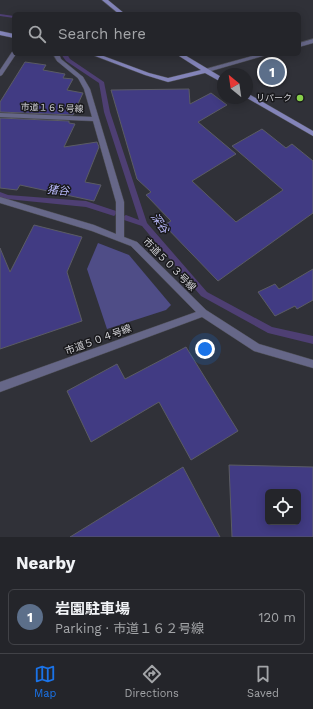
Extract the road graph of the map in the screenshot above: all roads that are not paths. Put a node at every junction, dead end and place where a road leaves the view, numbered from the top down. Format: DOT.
graph roads {
  1 [pos="105,0"];
  2 [pos="120,12"];
  3 [pos="0,34"];
  4 [pos="12,36"];
  5 [pos="313,42"];
  6 [pos="301,45"];
  7 [pos="12,56"];
  8 [pos="57,56"];
  9 [pos="98,56"];
  10 [pos="182,56"];
  11 [pos="260,56"];
  12 [pos="204,71"];
  13 [pos="0,74"];
  14 [pos="217,78"];
  15 [pos="253,99"];
  16 [pos="0,115"];
  17 [pos="96,119"];
  18 [pos="313,134"];
  19 [pos="0,200"];
  20 [pos="120,238"];
  21 [pos="203,313"];
  22 [pos="313,364"];
  23 [pos="0,387"];
  1 -- 2 [label="street"];
  3 -- 4 [label="street"];
  5 -- 6 [label="street"];
  7 -- 13 [label="street"];
  8 -- 17 [label="street, 市道１６５号線"];
  9 -- 12 [label="street"];
  10 -- 12 [label="street"];
  11 -- 12 [label="street"];
  12 -- 14 [label="street"];
  15 -- 18 [label="street"];
  16 -- 17 [label="street, 市道１６５号線"];
  17 -- 20 [label="street"];
  19 -- 20 [label="street, 市道５０３号線"];
  20 -- 21 [label="street, 市道５０３号線"];
  21 -- 22 [label="street, 市道５０３号線"];
  21 -- 23 [label="street, 市道５０４号線"];
}
